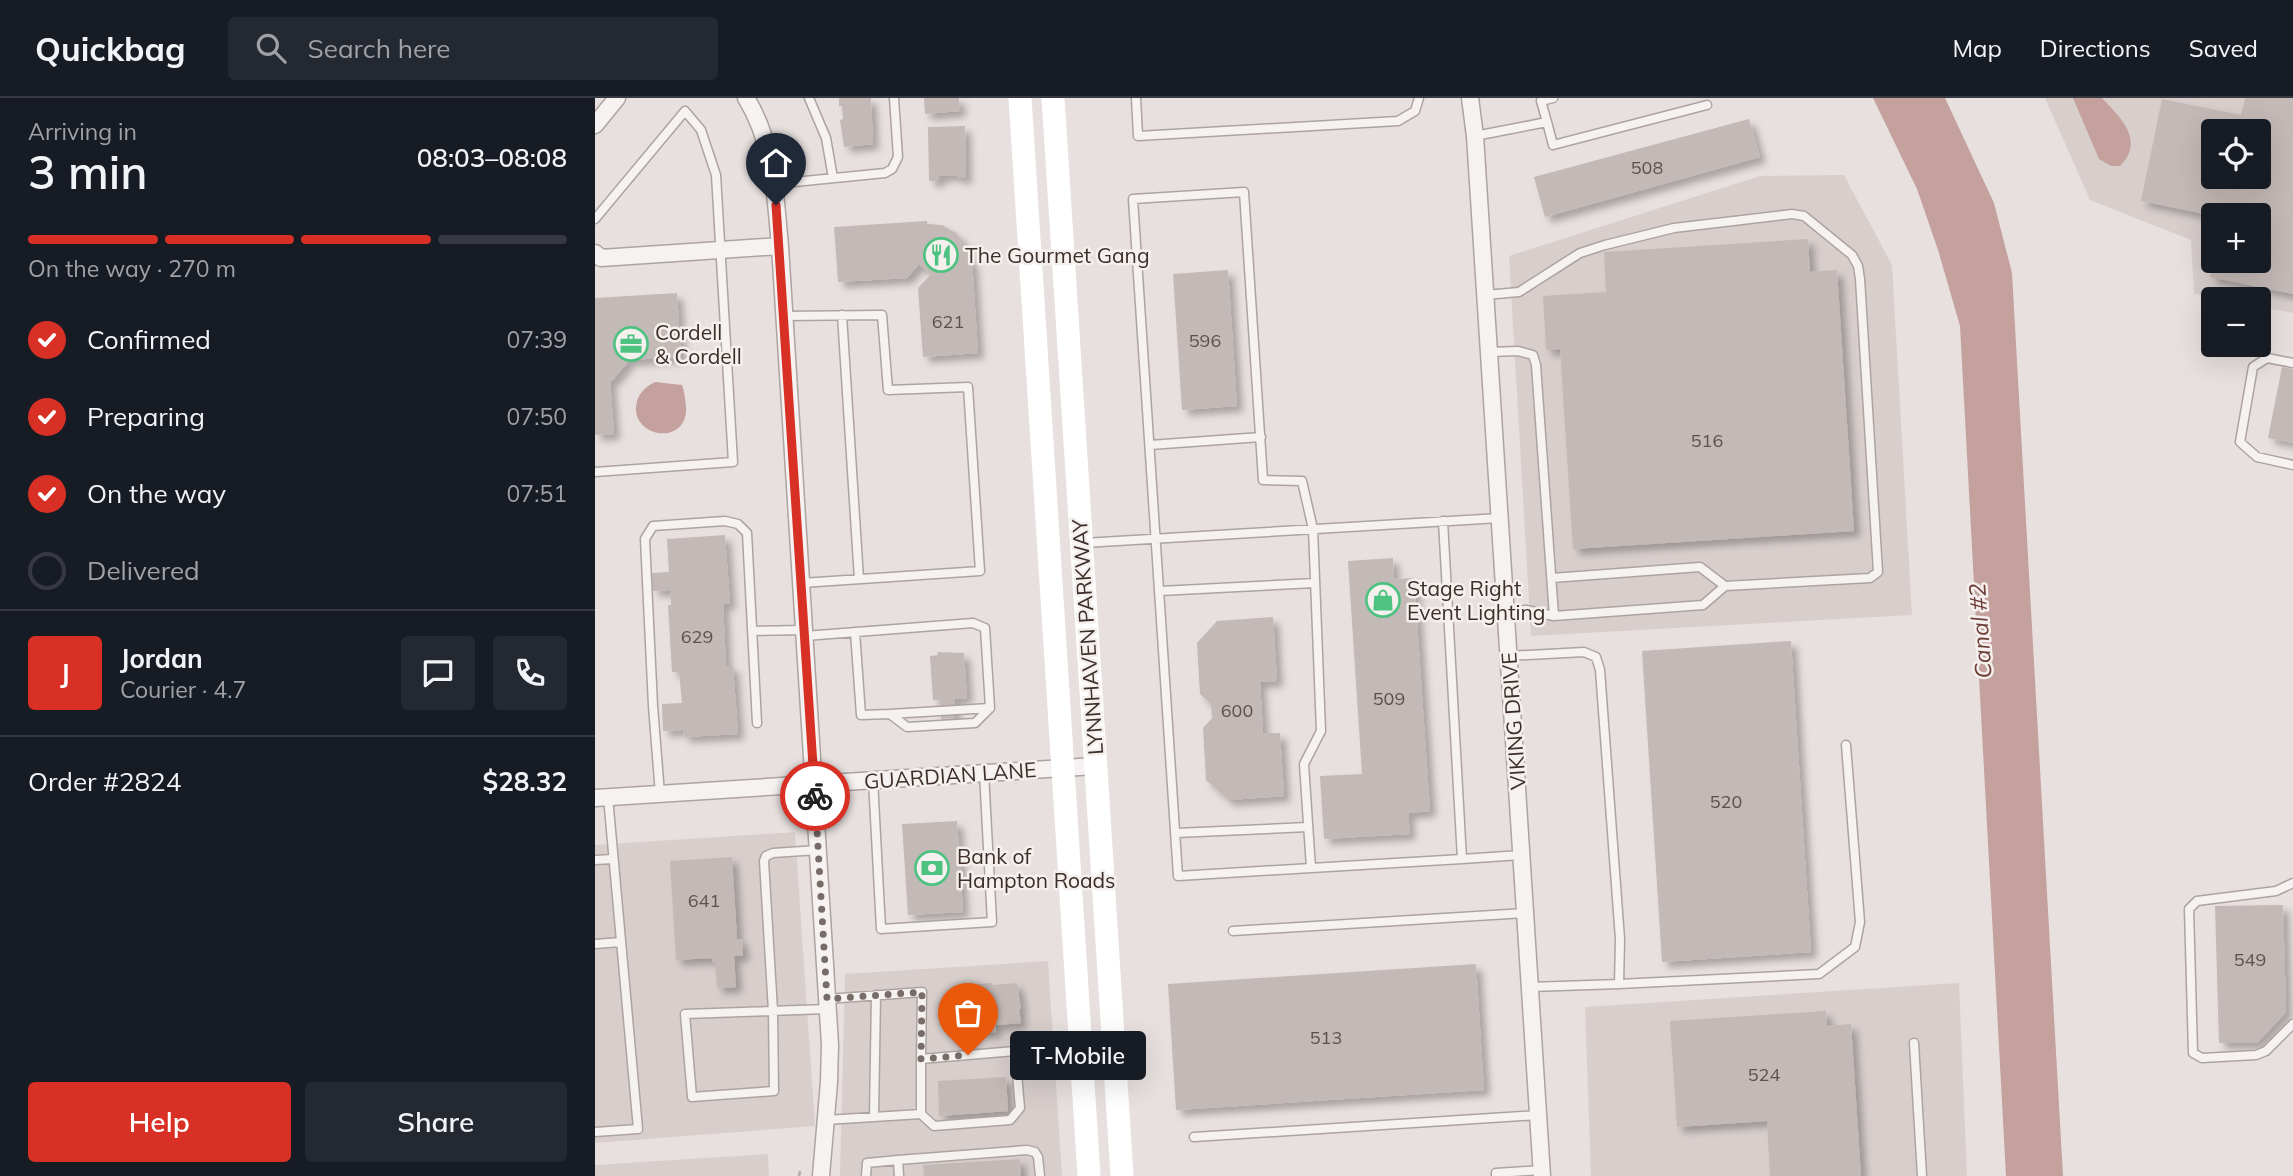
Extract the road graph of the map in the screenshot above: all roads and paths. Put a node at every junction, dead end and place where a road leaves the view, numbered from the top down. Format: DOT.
graph roads {
  1 [pos="617,98"];
  2 [pos="745,98"];
  3 [pos="809,98"];
  4 [pos="894,98"];
  5 [pos="1020,98"];
  6 [pos="1052,98"];
  7 [pos="1136,98"];
  8 [pos="1419,98"];
  9 [pos="1470,98"];
  10 [pos="1553,98"];
  11 [pos="1707,105"];
  12 [pos="1547,122"];
  13 [pos="595,125"];
  14 [pos="1475,136"];
  15 [pos="833,178"];
  16 [pos="774,184"];
  17 [pos="595,219"];
  18 [pos="780,246"];
  19 [pos="721,250"];
  20 [pos="595,253"];
  21 [pos="1485,295"];
  22 [pos="842,315"];
  23 [pos="784,316"];
  24 [pos="1489,352"];
  25 [pos="2293,362"];
  26 [pos="1261,437"];
  27 [pos="1150,445"];
  28 [pos="2293,465"];
  29 [pos="595,472"];
  30 [pos="1500,518"];
  31 [pos="1443,521"];
  32 [pos="1313,529"];
  33 [pos="1156,538"];
  34 [pos="1081,543"];
  35 [pos="1552,578"];
  36 [pos="859,579"];
  37 [pos="801,583"];
  38 [pos="1315,583"];
  39 [pos="1725,586"];
  40 [pos="1160,591"];
  41 [pos="1506,612"];
  42 [pos="1554,616"];
  43 [pos="752,631"];
  44 [pos="855,632"];
  45 [pos="805,633"];
  46 [pos="1508,656"];
  47 [pos="991,708"];
  48 [pos="890,714"];
  49 [pos="757,723"];
  50 [pos="1846,745"];
  51 [pos="1095,766"];
  52 [pos="1063,768"];
  53 [pos="983,773"];
  54 [pos="873,780"];
  55 [pos="814,784"];
  56 [pos="660,794"];
  57 [pos="601,797"];
  58 [pos="1308,827"];
  59 [pos="1175,833"];
  60 [pos="818,850"];
  61 [pos="1521,855"];
  62 [pos="613,859"];
  63 [pos="1462,859"];
  64 [pos="595,860"];
  65 [pos="1311,868"];
  66 [pos="2293,883"];
  67 [pos="1525,913"];
  68 [pos="1233,931"];
  69 [pos="621,942"];
  70 [pos="595,944"];
  71 [pos="1619,984"];
  72 [pos="1530,987"];
  73 [pos="876,995"];
  74 [pos="827,1004"];
  75 [pos="773,1011"];
  76 [pos="2293,1024"];
  77 [pos="1914,1043"];
  78 [pos="921,1059"];
  79 [pos="921,1114"];
  80 [pos="1538,1115"];
  81 [pos="874,1117"];
  82 [pos="826,1120"];
  83 [pos="595,1132"];
  84 [pos="1193,1137"];
  85 [pos="898,1160"];
  86 [pos="801,1167"];
  87 [pos="1542,1173"];
  88 [pos="799,1176"];
  89 [pos="821,1176"];
  90 [pos="866,1176"];
  91 [pos="899,1176"];
  92 [pos="1040,1176"];
  93 [pos="1089,1176"];
  94 [pos="1122,1176"];
  95 [pos="1496,1176"];
  96 [pos="1922,1176"];
  1 -- 13 [label="street"];
  2 -- 16 [label="street"];
  3 -- 15 [label="lane"];
  4 -- 15 [label="lane"];
  5 -- 52 [label="main road, LYNNHAVEN PARKWAY"];
  6 -- 34 [label="main road, LYNNHAVEN PARKWAY"];
  7 -- 8 [label="lane"];
  9 -- 14 [label="street, VIKING DRIVE"];
  10 -- 12 [label="lane"];
  11 -- 12 [label="lane"];
  12 -- 14 [label="lane"];
  14 -- 21 [label="street, VIKING DRIVE"];
  15 -- 16 [label="lane"];
  16 -- 18 [label="street"];
  17 -- 19 [label="lane"];
  18 -- 19 [label="street"];
  18 -- 23 [label="street"];
  19 -- 20 [label="street"];
  19 -- 29 [label="lane"];
  21 -- 24 [label="street, VIKING DRIVE"];
  21 -- 39 [label="lane"];
  22 -- 23 [label="lane"];
  22 -- 36 [label="lane"];
  22 -- 36 [label="lane"];
  23 -- 37 [label="street"];
  24 -- 30 [label="street, VIKING DRIVE"];
  24 -- 35 [label="lane"];
  25 -- 28 [label="lane"];
  26 -- 27 [label="lane"];
  26 -- 27 [label="lane"];
  26 -- 32 [label="lane"];
  27 -- 33 [label="lane"];
  30 -- 31 [label="lane"];
  30 -- 41 [label="street, VIKING DRIVE"];
  31 -- 32 [label="lane"];
  31 -- 63 [label="lane"];
  32 -- 33 [label="lane"];
  32 -- 38 [label="lane"];
  33 -- 34 [label="lane"];
  33 -- 40 [label="lane"];
  34 -- 51 [label="main road, LYNNHAVEN PARKWAY"];
  35 -- 39 [label="lane"];
  35 -- 42 [label="lane"];
  36 -- 37 [label="lane"];
  37 -- 45 [label="street"];
  38 -- 40 [label="lane"];
  38 -- 58 [label="lane"];
  39 -- 42 [label="lane"];
  40 -- 59 [label="lane"];
  41 -- 42 [label="lane"];
  41 -- 46 [label="street, VIKING DRIVE"];
  43 -- 45 [label="lane"];
  43 -- 49 [label="lane"];
  43 -- 56 [label="lane"];
  44 -- 45 [label="lane"];
  44 -- 47 [label="lane"];
  44 -- 48 [label="lane"];
  45 -- 55 [label="street"];
  46 -- 61 [label="street, VIKING DRIVE"];
  46 -- 71 [label="lane"];
  47 -- 48 [label="lane"];
  47 -- 48 [label="lane"];
  50 -- 71 [label="lane"];
  51 -- 52 [label="street, GUARDIAN LANE"];
  51 -- 94 [label="main road, LYNNHAVEN PARKWAY"];
  52 -- 53 [label="street, GUARDIAN LANE"];
  52 -- 93 [label="main road, LYNNHAVEN PARKWAY"];
  53 -- 54 [label="street, GUARDIAN LANE"];
  53 -- 54 [label="lane"];
  54 -- 55 [label="street, GUARDIAN LANE"];
  55 -- 56 [label="street, GUARDIAN LANE"];
  55 -- 60 [label="street"];
  56 -- 57 [label="street, GUARDIAN LANE"];
  57 -- 62 [label="lane"];
  58 -- 59 [label="lane"];
  58 -- 65 [label="lane"];
  59 -- 65 [label="lane"];
  60 -- 74 [label="street"];
  60 -- 75 [label="lane"];
  61 -- 63 [label="lane"];
  61 -- 67 [label="street, VIKING DRIVE"];
  62 -- 64 [label="lane"];
  62 -- 69 [label="lane"];
  63 -- 65 [label="lane"];
  66 -- 76 [label="lane"];
  67 -- 68 [label="lane"];
  67 -- 72 [label="street, VIKING DRIVE"];
  69 -- 70 [label="lane"];
  69 -- 83 [label="lane"];
  71 -- 72 [label="lane"];
  72 -- 80 [label="street, VIKING DRIVE"];
  73 -- 74 [label="lane"];
  73 -- 78 [label="lane"];
  73 -- 81 [label="lane"];
  74 -- 75 [label="lane"];
  74 -- 82 [label="street"];
  75 -- 75 [label="lane"];
  77 -- 96 [label="lane"];
  78 -- 79 [label="lane"];
  78 -- 79 [label="lane"];
  79 -- 81 [label="lane"];
  80 -- 84 [label="lane"];
  80 -- 87 [label="street, VIKING DRIVE"];
  81 -- 82 [label="lane"];
  82 -- 89 [label="street"];
  85 -- 90 [label="lane"];
  85 -- 91 [label="lane"];
  85 -- 92 [label="lane"];
  86 -- 88 [label="path"];
  87 -- 95 [label="lane"];
}
